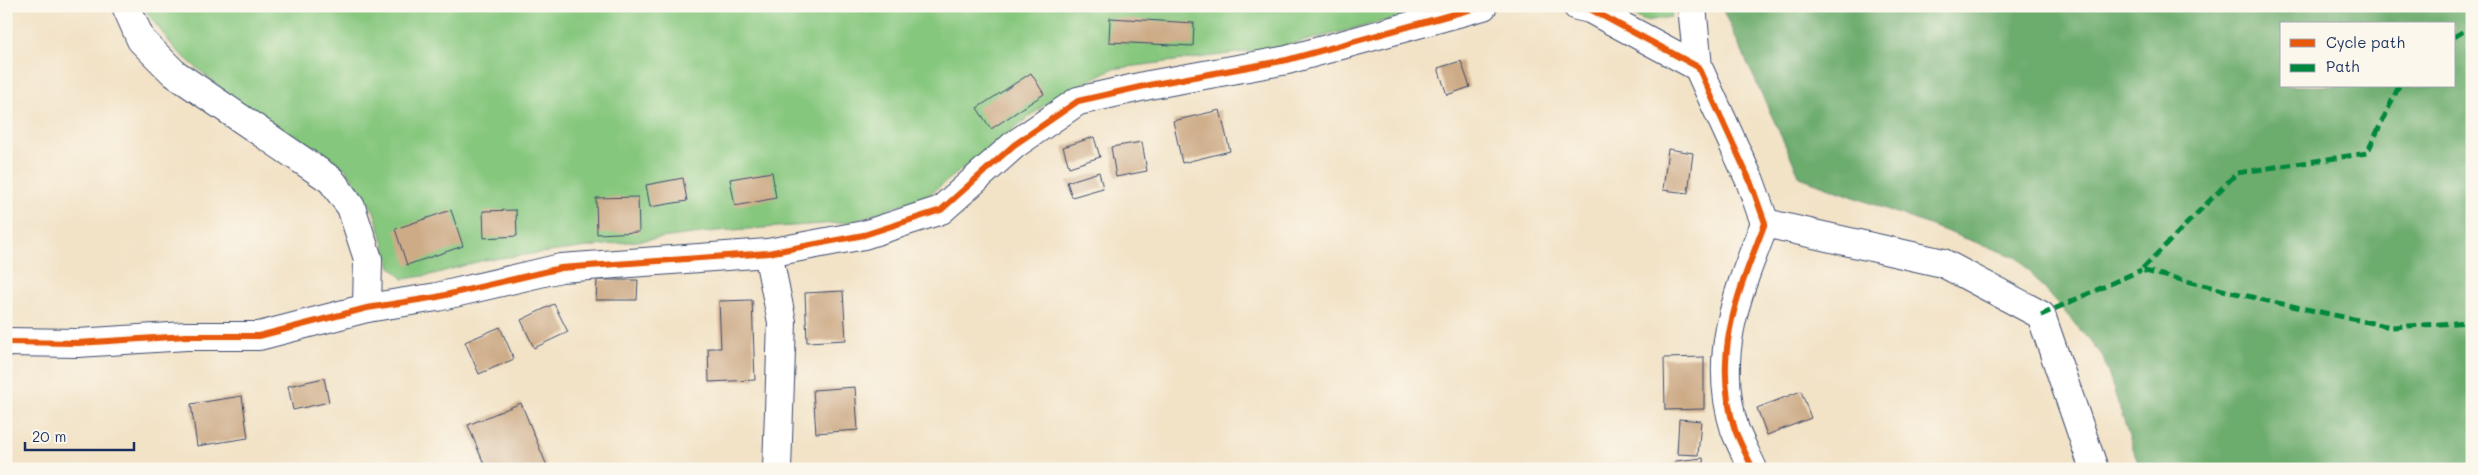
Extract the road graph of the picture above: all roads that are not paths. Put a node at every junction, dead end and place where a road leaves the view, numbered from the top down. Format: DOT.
graph roads {
  1 [pos="126,6"];
  2 [pos="1483,6"];
  3 [pos="1577,6"];
  4 [pos="1692,6"];
  5 [pos="1698,67"];
  6 [pos="1765,223"];
  7 [pos="768,253"];
  8 [pos="367,308"];
  9 [pos="6,342"];
  10 [pos="777,469"];
  11 [pos="1753,469"];
  12 [pos="2094,469"];
  1 -- 8 [label="street"];
  2 -- 7 [label="street"];
  3 -- 5 [label="street"];
  4 -- 5 [label="street"];
  5 -- 6 [label="street"];
  6 -- 11 [label="street"];
  6 -- 12 [label="street"];
  7 -- 8 [label="street"];
  7 -- 10 [label="street"];
  8 -- 9 [label="street"];
}
